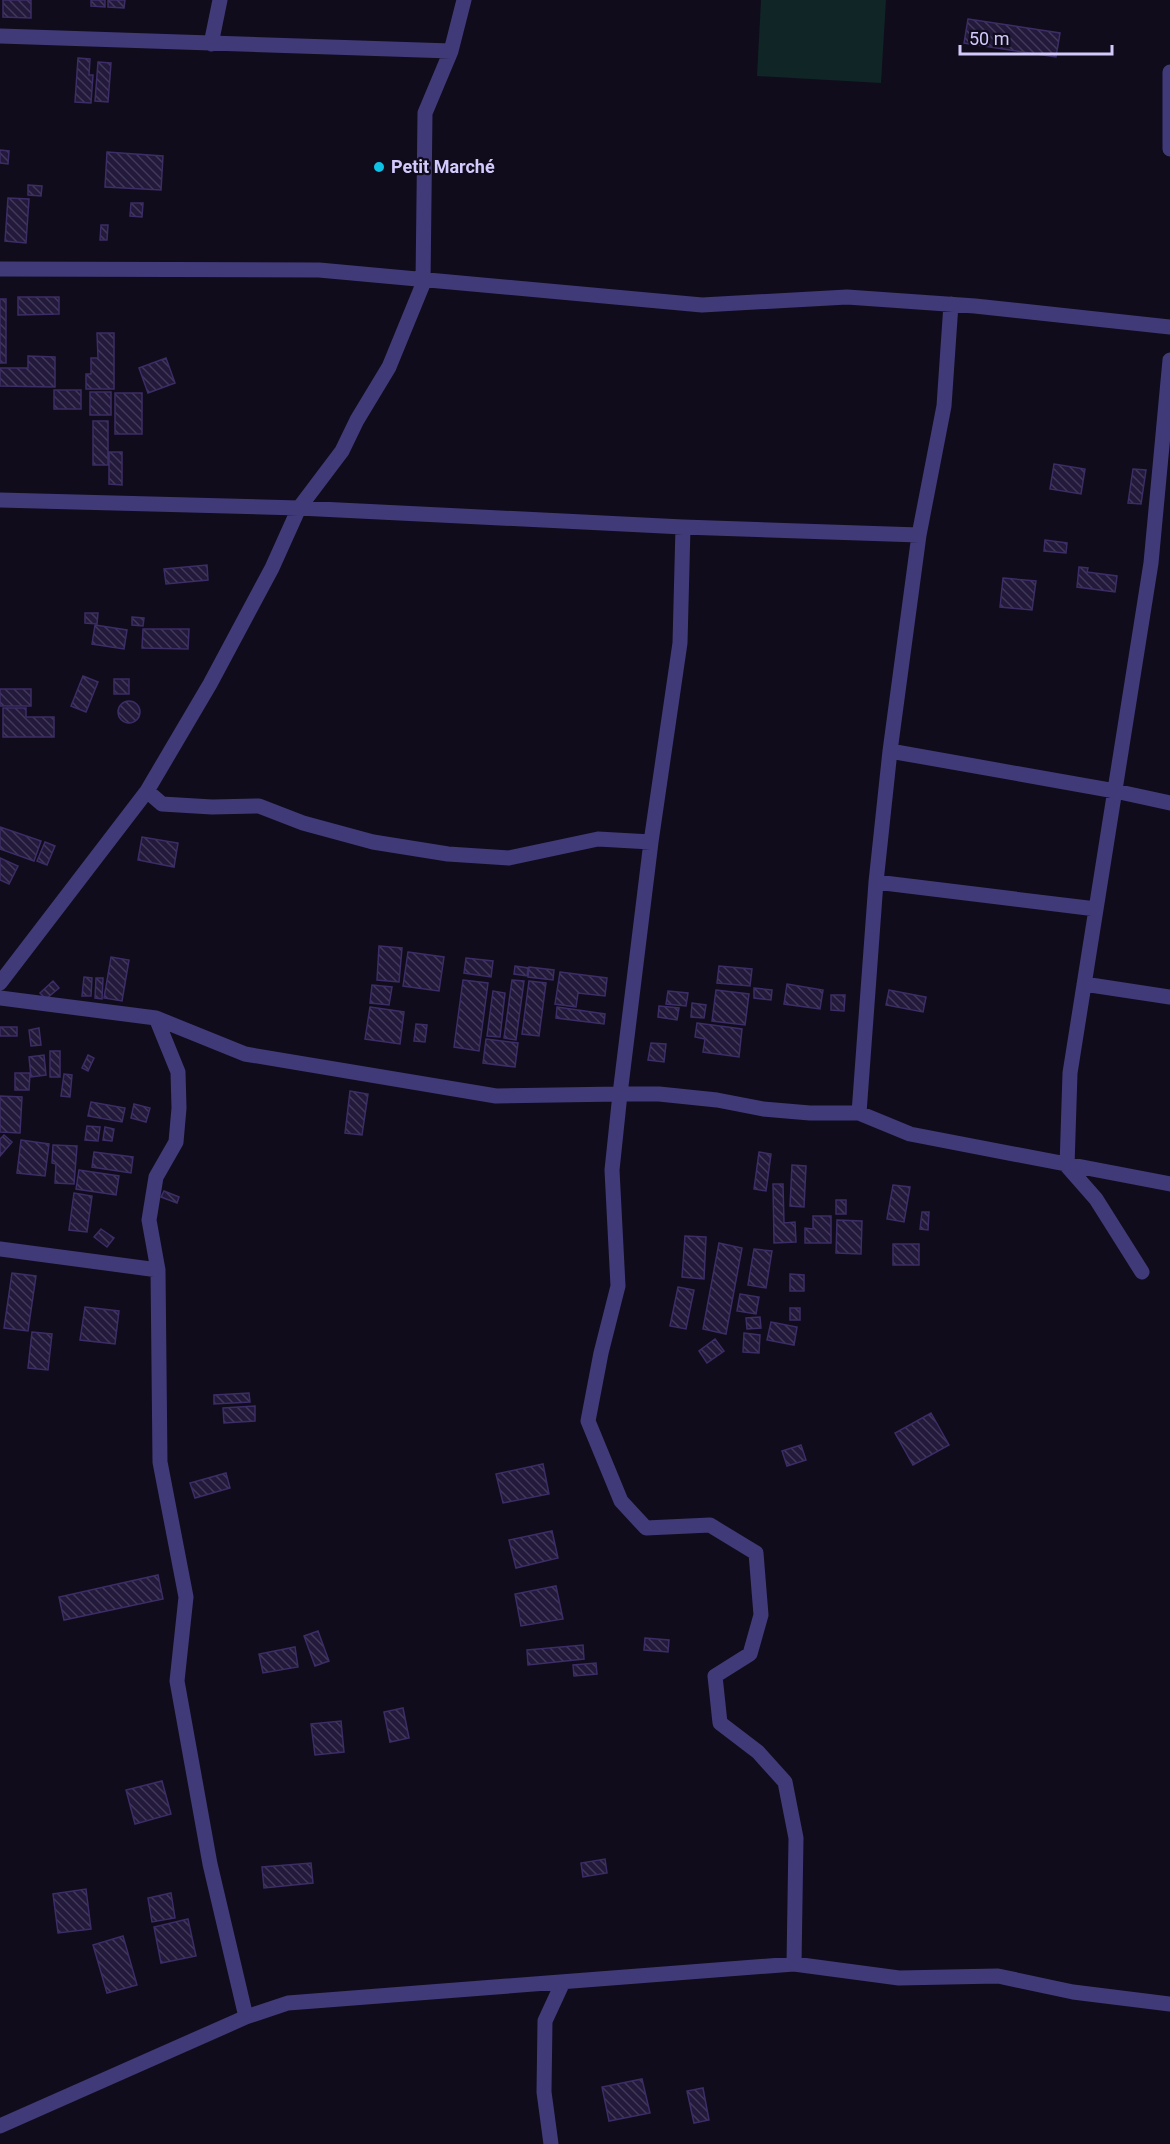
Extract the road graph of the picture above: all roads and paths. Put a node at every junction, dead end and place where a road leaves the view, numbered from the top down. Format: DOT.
graph roads {
  1 [pos="220,0"];
  2 [pos="464,0"];
  3 [pos="0,36"];
  4 [pos="211,44"];
  5 [pos="451,51"];
  6 [pos="1170,72"];
  7 [pos="1170,149"];
  8 [pos="0,269"];
  9 [pos="423,279"];
  10 [pos="951,304"];
  11 [pos="1170,327"];
  12 [pos="1170,360"];
  13 [pos="0,500"];
  14 [pos="299,508"];
  15 [pos="683,527"];
  16 [pos="919,535"];
  17 [pos="890,751"];
  18 [pos="147,791"];
  19 [pos="1115,791"];
  20 [pos="1170,803"];
  21 [pos="651,842"];
  22 [pos="876,882"];
  23 [pos="1096,909"];
  24 [pos="0,983"];
  25 [pos="1084,984"];
  26 [pos="1170,997"];
  27 [pos="0,998"];
  28 [pos="156,1018"];
  29 [pos="620,1094"];
  30 [pos="859,1113"];
  31 [pos="1067,1166"];
  32 [pos="1170,1184"];
  33 [pos="0,1249"];
  34 [pos="158,1270"];
  35 [pos="1142,1272"];
  36 [pos="794,1964"];
  37 [pos="563,1982"];
  38 [pos="1170,2004"];
  39 [pos="246,2018"];
  40 [pos="0,2126"];
  41 [pos="550,2144"];
  1 -- 4 [label="street"];
  2 -- 5 [label="street"];
  3 -- 4 [label="street"];
  4 -- 5 [label="street"];
  5 -- 9 [label="street"];
  6 -- 7 [label="street"];
  8 -- 9 [label="street"];
  9 -- 10 [label="street"];
  9 -- 14 [label="street"];
  10 -- 11 [label="street"];
  10 -- 16 [label="street"];
  12 -- 19 [label="street"];
  13 -- 14 [label="street"];
  14 -- 15 [label="street"];
  14 -- 18 [label="street"];
  15 -- 16 [label="street"];
  15 -- 21 [label="street"];
  16 -- 17 [label="street"];
  17 -- 19 [label="street"];
  17 -- 22 [label="street"];
  18 -- 21 [label="street"];
  18 -- 24 [label="street"];
  19 -- 20 [label="street"];
  19 -- 23 [label="street"];
  21 -- 29 [label="street"];
  22 -- 23 [label="street"];
  22 -- 30 [label="street"];
  23 -- 25 [label="street"];
  25 -- 26 [label="street"];
  25 -- 31 [label="street"];
  27 -- 28 [label="street"];
  28 -- 29 [label="street"];
  28 -- 34 [label="street"];
  29 -- 30 [label="street"];
  29 -- 36 [label="street"];
  30 -- 31 [label="street"];
  31 -- 32 [label="street"];
  31 -- 35 [label="street"];
  33 -- 34 [label="street"];
  34 -- 39 [label="street"];
  36 -- 37 [label="street"];
  36 -- 38 [label="street"];
  37 -- 39 [label="street"];
  37 -- 41 [label="street"];
  39 -- 40 [label="street"];
}
